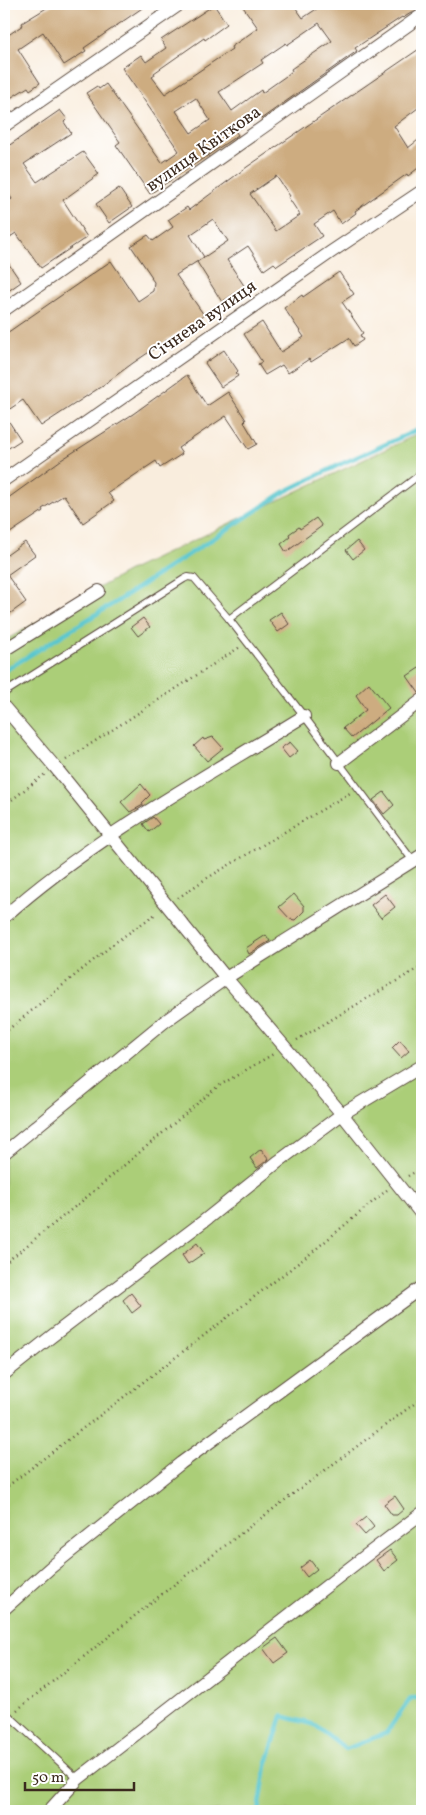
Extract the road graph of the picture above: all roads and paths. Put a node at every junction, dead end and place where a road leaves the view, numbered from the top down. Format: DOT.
graph roads {
  1 [pos="180,4"];
  2 [pos="422,15"];
  3 [pos="4,126"];
  4 [pos="422,191"];
  5 [pos="4,310"];
  6 [pos="422,474"];
  7 [pos="4,480"];
  8 [pos="98,591"];
  9 [pos="229,619"];
  10 [pos="247,642"];
  11 [pos="4,650"];
  12 [pos="4,693"];
  13 [pos="422,700"];
  14 [pos="4,707"];
  15 [pos="304,716"];
  16 [pos="339,763"];
  17 [pos="54,767"];
  18 [pos="4,806"];
  19 [pos="109,836"];
  20 [pos="417,858"];
  21 [pos="4,918"];
  22 [pos="422,966"];
  23 [pos="226,978"];
  24 [pos="285,1048"];
  25 [pos="422,1066"];
  26 [pos="342,1114"];
  27 [pos="4,1153"];
  28 [pos="396,1183"];
  29 [pos="422,1215"];
  30 [pos="4,1264"];
  31 [pos="422,1287"];
  32 [pos="4,1374"];
  33 [pos="422,1398"];
  34 [pos="4,1490"];
  35 [pos="422,1513"];
  36 [pos="4,1609"];
  37 [pos="4,1711"];
  38 [pos="10,1716"];
  39 [pos="78,1780"];
  40 [pos="50,1811"];
  1 -- 3 [label="street"];
  2 -- 5 [label="street, вулиця Квіткова"];
  4 -- 7 [label="street, Січнева вулиця"];
  6 -- 9 [label="lane"];
  8 -- 11 [label="street"];
  9 -- 10 [label="lane"];
  9 -- 12 [label="lane"];
  10 -- 15 [label="lane"];
  10 -- 17 [label="path"];
  13 -- 16 [label="street"];
  14 -- 17 [label="street"];
  15 -- 16 [label="lane"];
  15 -- 19 [label="street"];
  16 -- 20 [label="lane"];
  17 -- 18 [label="path"];
  17 -- 19 [label="street"];
  19 -- 21 [label="street"];
  19 -- 23 [label="street"];
  20 -- 23 [label="street"];
  22 -- 24 [label="path"];
  23 -- 24 [label="street"];
  23 -- 27 [label="street"];
  24 -- 26 [label="street"];
  24 -- 30 [label="path"];
  25 -- 26 [label="street"];
  26 -- 28 [label="street"];
  26 -- 32 [label="street"];
  28 -- 29 [label="street"];
  28 -- 34 [label="path"];
  31 -- 36 [label="street"];
  33 -- 38 [label="path"];
  35 -- 39 [label="street"];
  37 -- 38 [label="lane"];
  38 -- 39 [label="lane"];
  39 -- 40 [label="street"];
}
